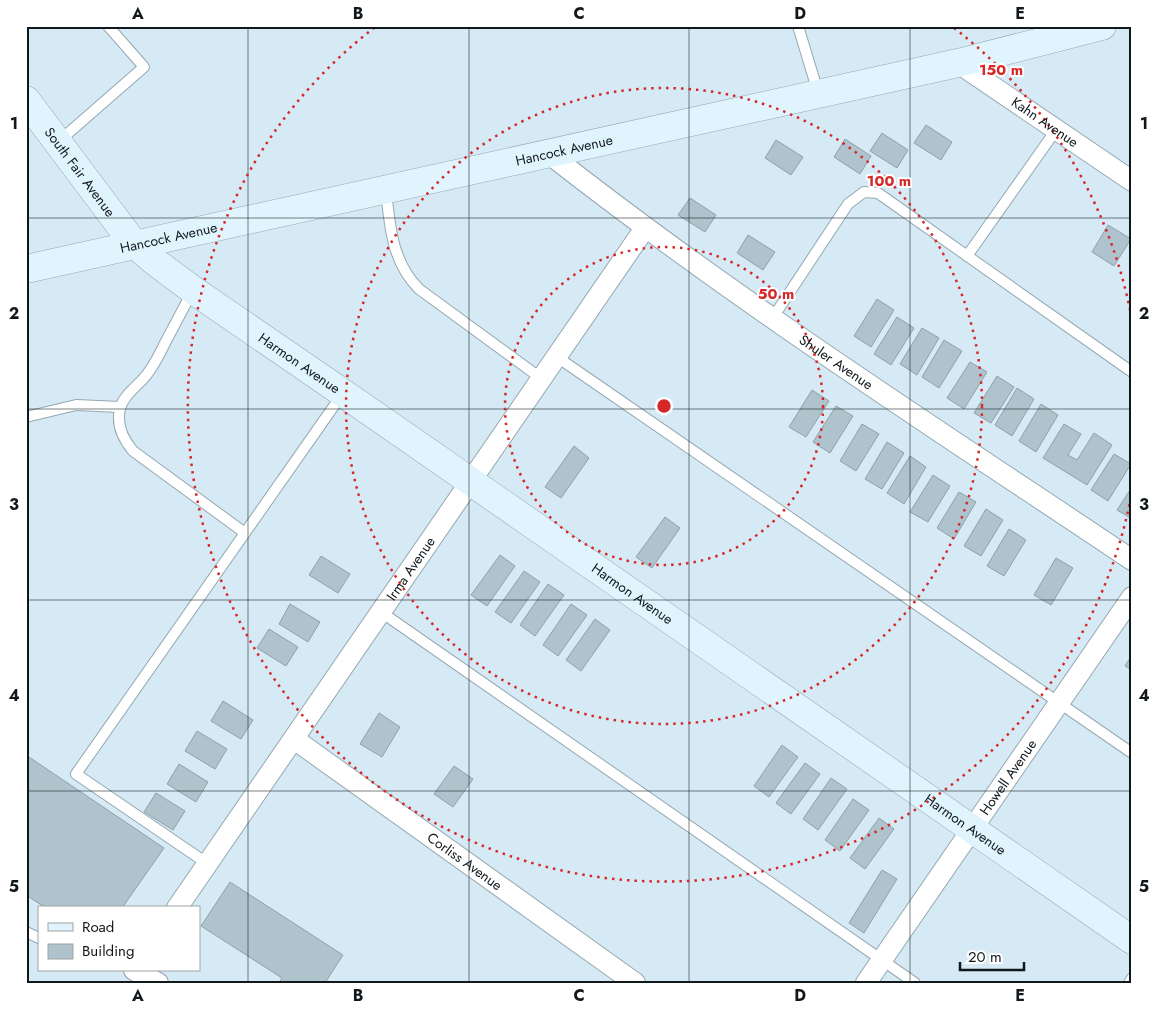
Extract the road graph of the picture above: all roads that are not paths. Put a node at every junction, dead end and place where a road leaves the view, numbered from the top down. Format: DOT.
graph roads {
  1 [pos="108,26"];
  2 [pos="798,26"];
  3 [pos="1102,26"];
  4 [pos="958,63"];
  5 [pos="819,93"];
  6 [pos="26,100"];
  7 [pos="1056,130"];
  8 [pos="58,142"];
  9 [pos="548,153"];
  10 [pos="1132,181"];
  11 [pos="386,189"];
  12 [pos="645,228"];
  13 [pos="134,244"];
  14 [pos="967,256"];
  15 [pos="26,268"];
  16 [pos="193,290"];
  17 [pos="772,319"];
  18 [pos="557,357"];
  19 [pos="1132,372"];
  20 [pos="542,379"];
  21 [pos="344,392"];
  22 [pos="120,407"];
  23 [pos="26,417"];
  24 [pos="470,481"];
  25 [pos="245,533"];
  26 [pos="1132,560"];
  27 [pos="1132,597"];
  28 [pos="381,612"];
  29 [pos="1060,702"];
  30 [pos="294,740"];
  31 [pos="1132,753"];
  32 [pos="972,830"];
  33 [pos="208,864"];
  34 [pos="179,906"];
  35 [pos="26,932"];
  36 [pos="38,938"];
  37 [pos="1132,940"];
  38 [pos="882,960"];
  39 [pos="137,972"];
  40 [pos="1132,978"];
  41 [pos="158,983"];
  42 [pos="635,983"];
  43 [pos="866,983"];
  44 [pos="915,983"];
  45 [pos="1129,983"];
  1 -- 8 [label="lane"];
  2 -- 5 [label="lane"];
  3 -- 4 [label="street, Hancock Avenue"];
  4 -- 5 [label="street, Hancock Avenue"];
  4 -- 7 [label="street, Kahn Avenue"];
  5 -- 9 [label="street, Hancock Avenue"];
  6 -- 8 [label="street, South Fair Avenue"];
  7 -- 10 [label="street, Kahn Avenue"];
  7 -- 14 [label="lane"];
  8 -- 13 [label="street, South Fair Avenue"];
  9 -- 11 [label="street, Hancock Avenue"];
  9 -- 12 [label="street, Shuler Avenue"];
  11 -- 13 [label="street, Hancock Avenue"];
  11 -- 20 [label="lane"];
  12 -- 17 [label="street, Shuler Avenue"];
  12 -- 18 [label="street, Irma Avenue"];
  13 -- 15 [label="street, Hancock Avenue"];
  13 -- 16 [label="street, Harmon Avenue"];
  14 -- 17 [label="lane"];
  14 -- 19 [label="lane"];
  16 -- 21 [label="street, Harmon Avenue"];
  16 -- 22 [label="lane"];
  17 -- 26 [label="street, Shuler Avenue"];
  18 -- 20 [label="street, Irma Avenue"];
  18 -- 29 [label="lane"];
  20 -- 24 [label="street, Irma Avenue"];
  21 -- 24 [label="street, Harmon Avenue"];
  21 -- 25 [label="lane"];
  22 -- 23 [label="lane"];
  22 -- 25 [label="lane"];
  24 -- 28 [label="street, Irma Avenue"];
  24 -- 32 [label="street, Harmon Avenue"];
  25 -- 33 [label="lane"];
  27 -- 29 [label="street, Howell Avenue"];
  28 -- 30 [label="street, Irma Avenue"];
  28 -- 38 [label="lane"];
  29 -- 31 [label="lane"];
  29 -- 32 [label="street, Howell Avenue"];
  30 -- 33 [label="street, Irma Avenue"];
  30 -- 42 [label="street, Corliss Avenue"];
  32 -- 37 [label="street, Harmon Avenue"];
  32 -- 38 [label="street, Howell Avenue"];
  33 -- 34 [label="street, Irma Avenue"];
  35 -- 36 [label="lane"];
  38 -- 43 [label="street, Howell Avenue"];
  38 -- 44 [label="lane"];
  39 -- 41 [label="street"];
  40 -- 45 [label="lane"];
}
